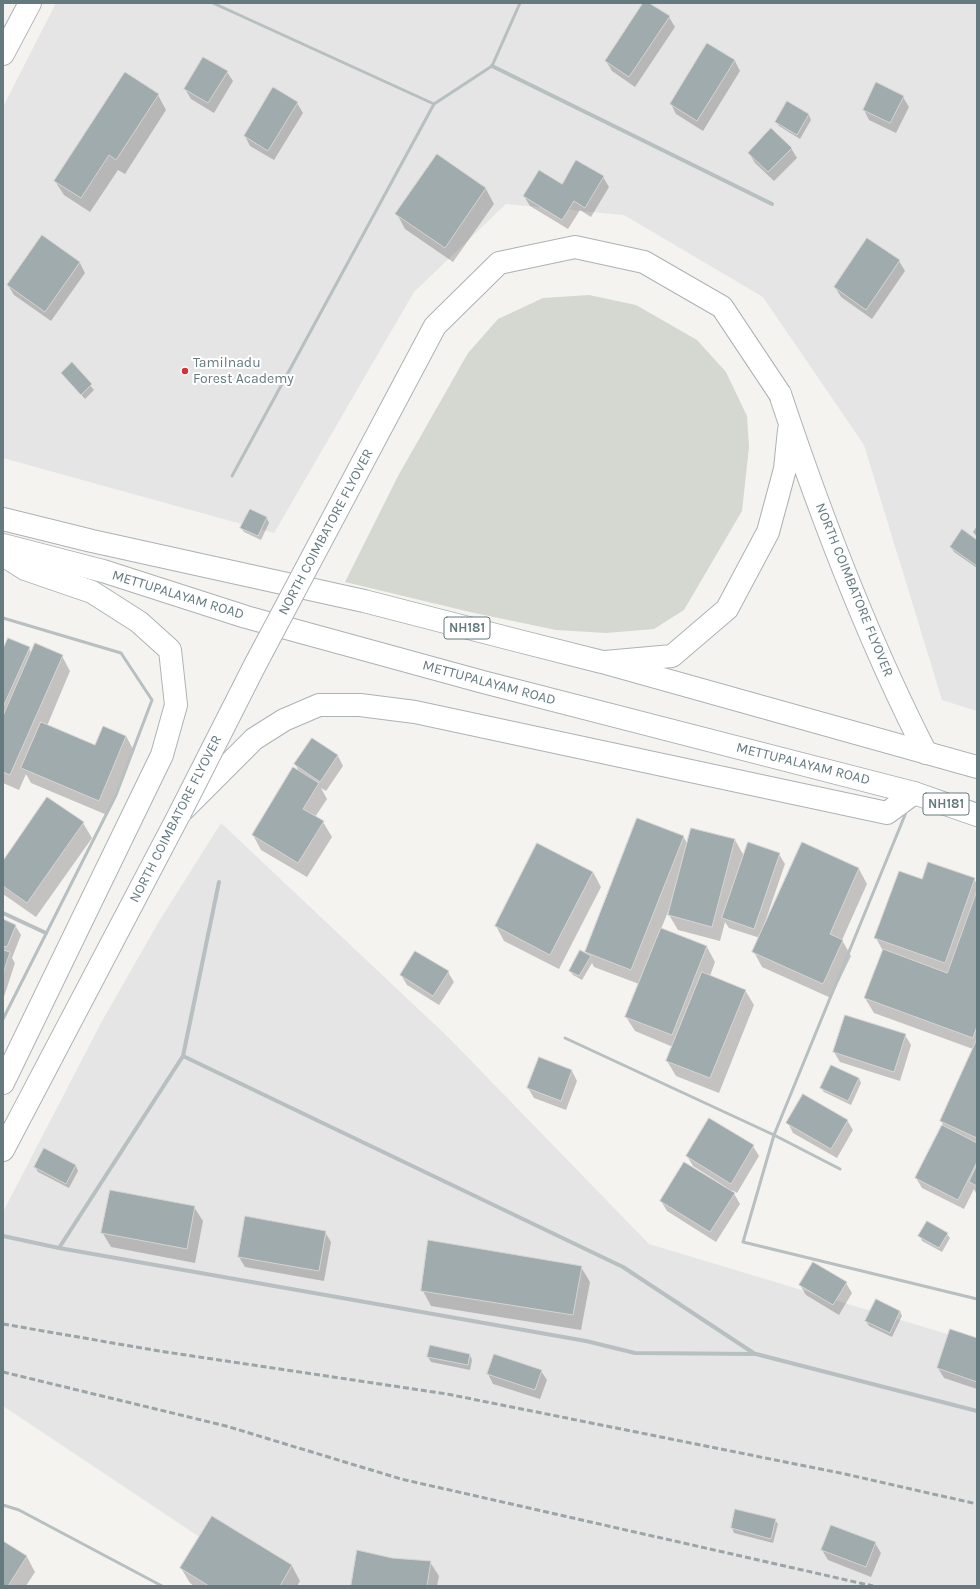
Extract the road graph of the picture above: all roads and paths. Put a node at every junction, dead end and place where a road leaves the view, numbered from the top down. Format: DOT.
graph roads {
  1 [pos="30,3"];
  2 [pos="213,3"];
  3 [pos="520,3"];
  4 [pos="3,54"];
  5 [pos="492,66"];
  6 [pos="434,104"];
  7 [pos="772,204"];
  8 [pos="790,423"];
  9 [pos="232,476"];
  10 [pos="3,519"];
  11 [pos="3,545"];
  12 [pos="3,555"];
  13 [pos="3,618"];
  14 [pos="602,662"];
  15 [pos="926,753"];
  16 [pos="977,768"];
  17 [pos="911,800"];
  18 [pos="180,813"];
  19 [pos="977,815"];
  20 [pos="219,882"];
  21 [pos="3,914"];
  22 [pos="46,933"];
  23 [pos="3,1019"];
  24 [pos="565,1038"];
  25 [pos="183,1056"];
  26 [pos="3,1083"];
  27 [pos="774,1135"];
  28 [pos="3,1150"];
  29 [pos="840,1169"];
  30 [pos="3,1236"];
  31 [pos="59,1248"];
  32 [pos="977,1299"];
  33 [pos="756,1354"];
  34 [pos="977,1411"];
  35 [pos="3,1505"];
  36 [pos="162,1586"];
  1 -- 4 [label="main road"];
  2 -- 6 [label="lane"];
  3 -- 5 [label="lane"];
  5 -- 6 [label="lane"];
  5 -- 7 [label="street"];
  6 -- 9 [label="lane"];
  8 -- 14 [label="main road, NORTH COIMBATORE FLYOVER"];
  8 -- 15 [label="main road, NORTH COIMBATORE FLYOVER"];
  8 -- 18 [label="main road, NORTH COIMBATORE FLYOVER, bridge"];
  10 -- 14 [label="main road, METTUPALAYAM ROAD / NH181"];
  11 -- 17 [label="main road, METTUPALAYAM ROAD / NH181"];
  12 -- 26 [label="main road"];
  13 -- 22 [label="lane"];
  14 -- 15 [label="main road, METTUPALAYAM ROAD / NH181"];
  15 -- 16 [label="main road, METTUPALAYAM ROAD / NH181"];
  17 -- 18 [label="main road"];
  17 -- 19 [label="main road, METTUPALAYAM ROAD / NH181"];
  17 -- 27 [label="lane"];
  18 -- 28 [label="main road, NORTH COIMBATORE FLYOVER"];
  20 -- 25 [label="street"];
  21 -- 22 [label="street"];
  22 -- 23 [label="lane"];
  24 -- 27 [label="lane"];
  25 -- 31 [label="street"];
  25 -- 33 [label="street"];
  27 -- 29 [label="lane"];
  27 -- 32 [label="lane"];
  30 -- 31 [label="street"];
  31 -- 33 [label="street"];
  33 -- 34 [label="street"];
  35 -- 36 [label="lane"];
}
